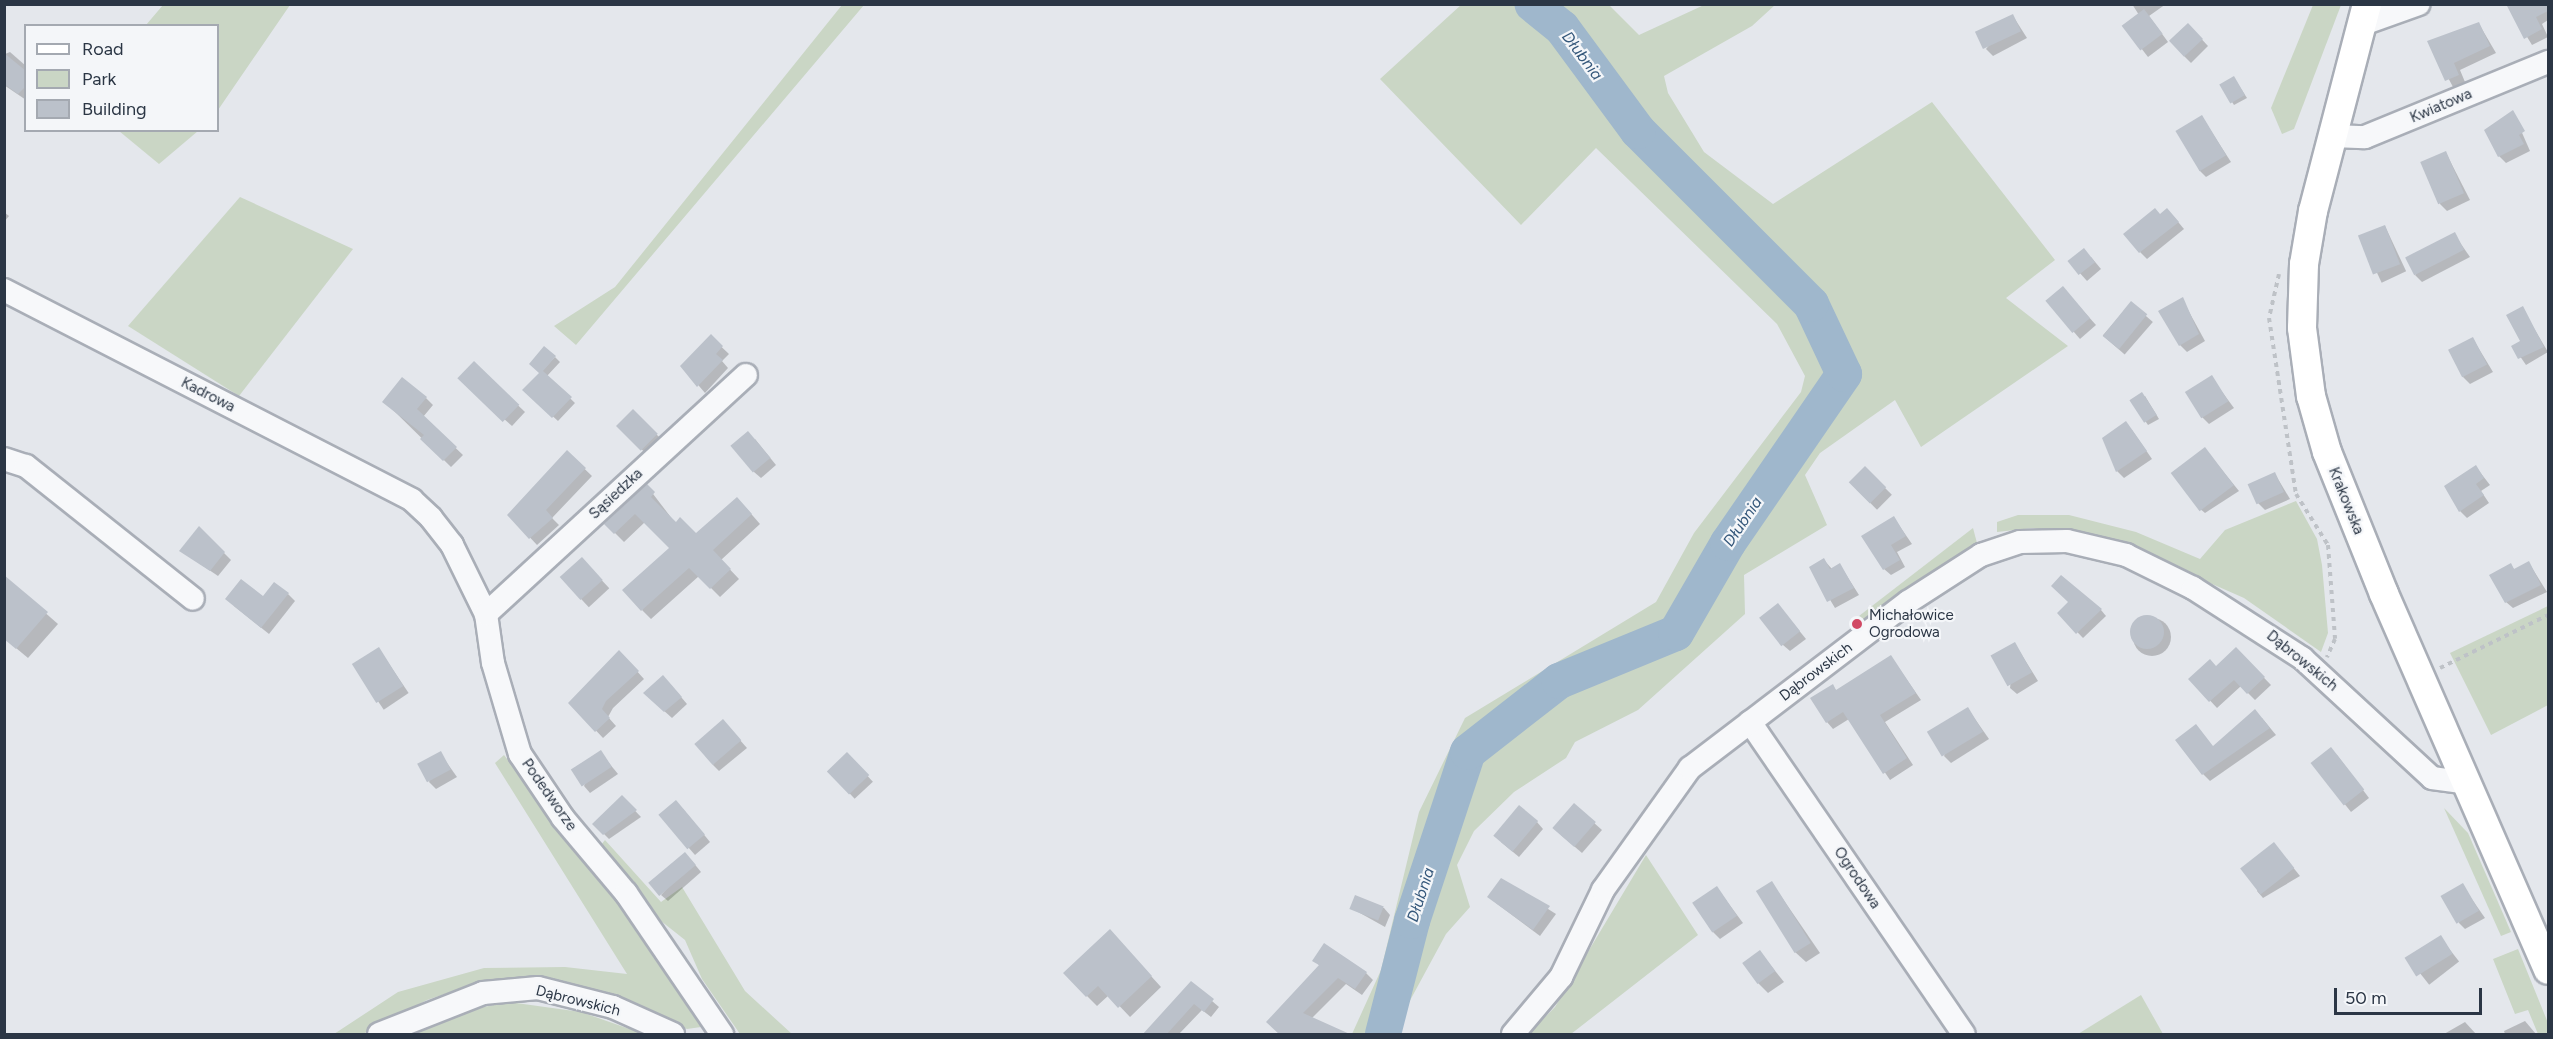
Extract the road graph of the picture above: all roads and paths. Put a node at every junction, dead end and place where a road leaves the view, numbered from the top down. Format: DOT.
graph roads {
  1 [pos="2419,4"];
  2 [pos="2365,14"];
  3 [pos="2548,62"];
  4 [pos="2332,136"];
  5 [pos="2304,264"];
  6 [pos="4,290"];
  7 [pos="746,375"];
  8 [pos="4,459"];
  9 [pos="412,500"];
  10 [pos="193,598"];
  11 [pos="486,614"];
  12 [pos="2548,615"];
  13 [pos="2317,672"];
  14 [pos="2420,677"];
  15 [pos="1750,722"];
  16 [pos="2466,783"];
  17 [pos="2548,970"];
  18 [pos="379,1035"];
  19 [pos="673,1035"];
  20 [pos="722,1035"];
  21 [pos="1513,1035"];
  22 [pos="1964,1035"];
  1 -- 2 [label="street"];
  2 -- 4 [label="main road, Krakowska"];
  3 -- 4 [label="street, Kwiatowa"];
  4 -- 5 [label="main road, Krakowska"];
  5 -- 13 [label="path"];
  5 -- 14 [label="main road, Krakowska"];
  6 -- 9 [label="street, Kadrowa"];
  7 -- 11 [label="street, Sąsiedzka"];
  8 -- 10 [label="street"];
  9 -- 11 [label="street, Podedworze"];
  11 -- 20 [label="street, Podedworze"];
  12 -- 14 [label="path"];
  13 -- 15 [label="street, Dąbrowskich"];
  13 -- 16 [label="street, Dąbrowskich"];
  14 -- 16 [label="main road, Krakowska"];
  15 -- 21 [label="street, Dąbrowskich"];
  15 -- 22 [label="street, Ogrodowa"];
  16 -- 17 [label="main road, Krakowska"];
  18 -- 19 [label="street, Dąbrowskich"];
}
